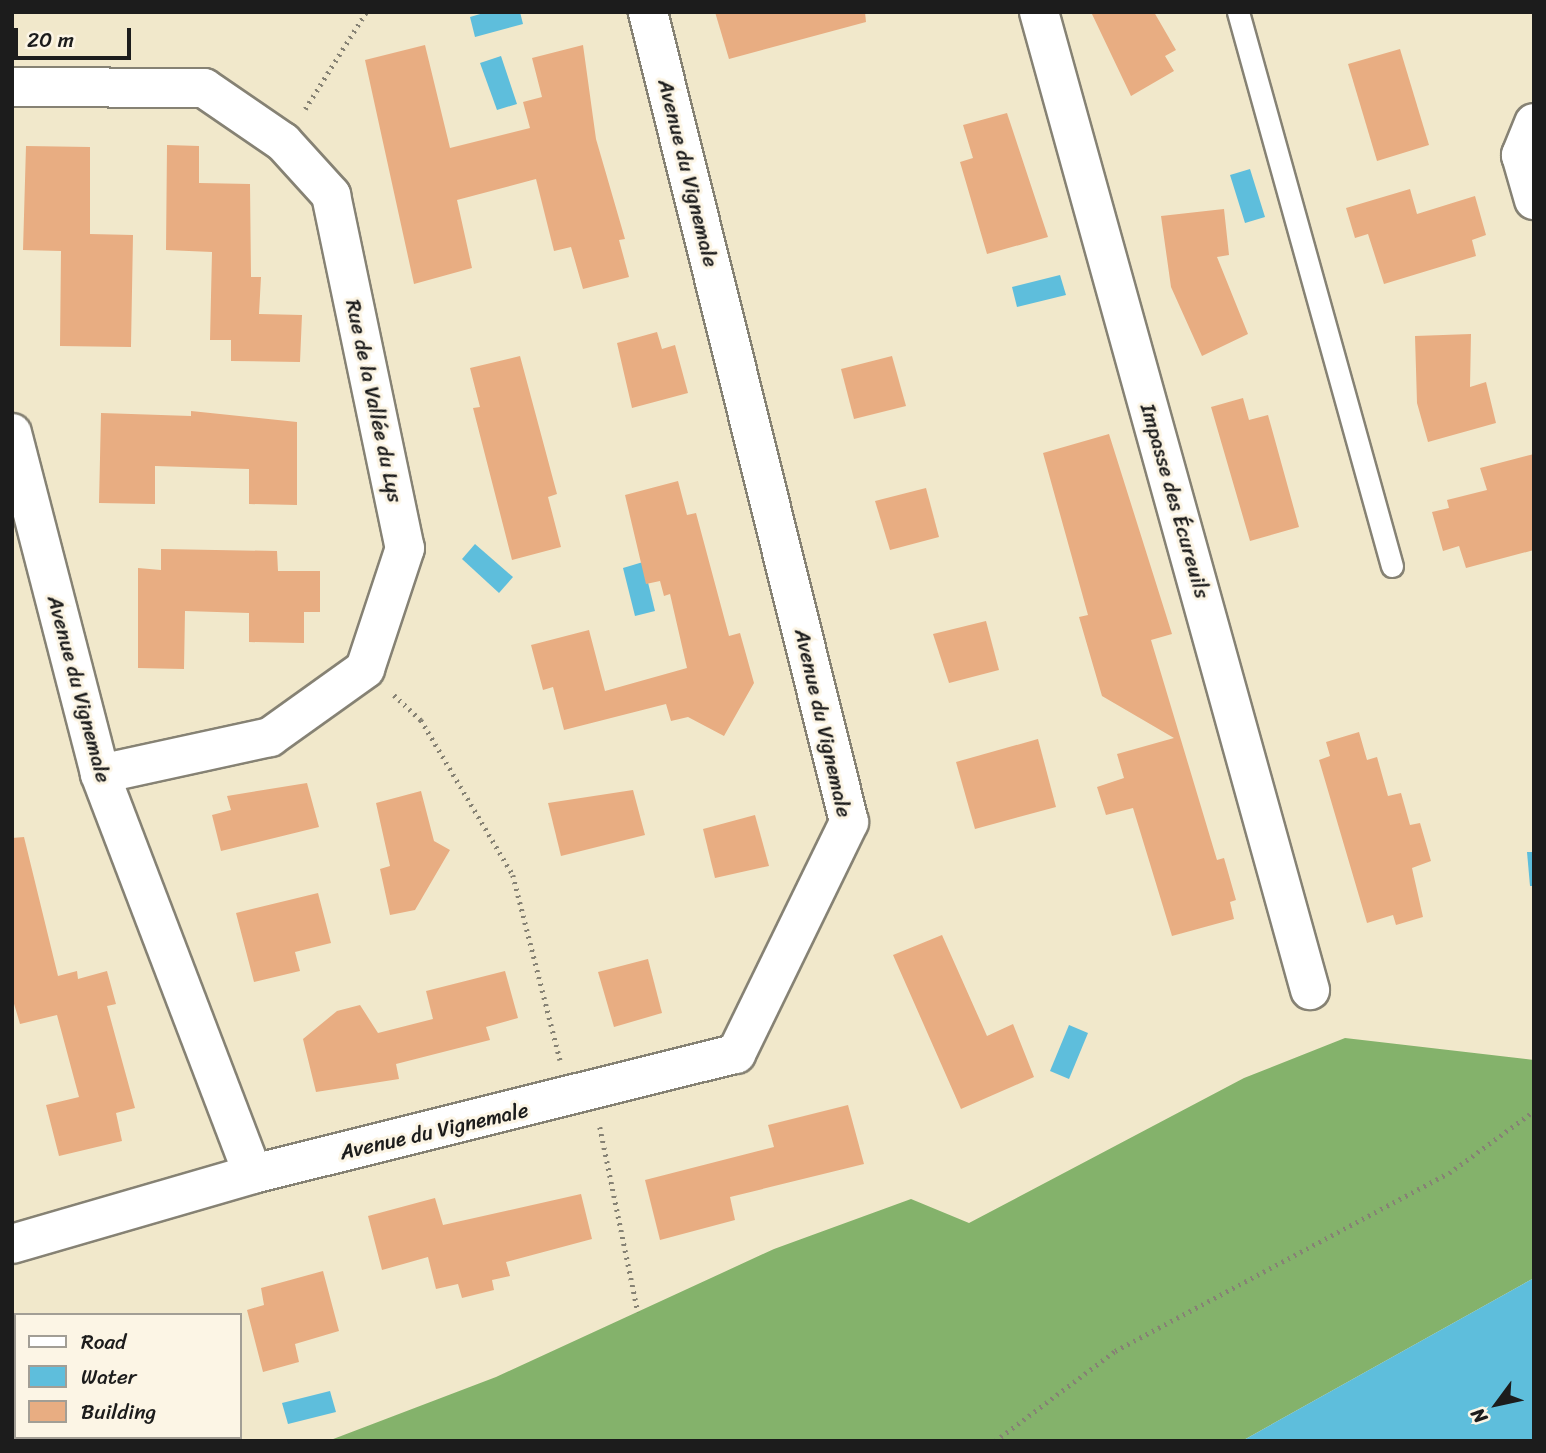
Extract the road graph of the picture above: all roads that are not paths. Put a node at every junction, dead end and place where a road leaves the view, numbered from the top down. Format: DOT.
graph roads {
  1 [pos="648,12"];
  2 [pos="1039,12"];
  3 [pos="1238,12"];
  4 [pos="12,86"];
  5 [pos="1534,123"];
  6 [pos="1534,200"];
  7 [pos="12,433"];
  8 [pos="1392,566"];
  9 [pos="100,774"];
  10 [pos="1310,990"];
  11 [pos="253,1174"];
  12 [pos="12,1244"];
  1 -- 11 [label="street, Avenue du Vignemale"];
  2 -- 10 [label="street, Impasse des Écureuils"];
  3 -- 8 [label="lane"];
  4 -- 9 [label="street, Rue de la Vallée du Lys"];
  5 -- 6 [label="street"];
  7 -- 9 [label="street, Avenue du Vignemale"];
  9 -- 11 [label="street, Avenue du Vignemale"];
  11 -- 12 [label="street, Avenue du Vignemale"];
}
